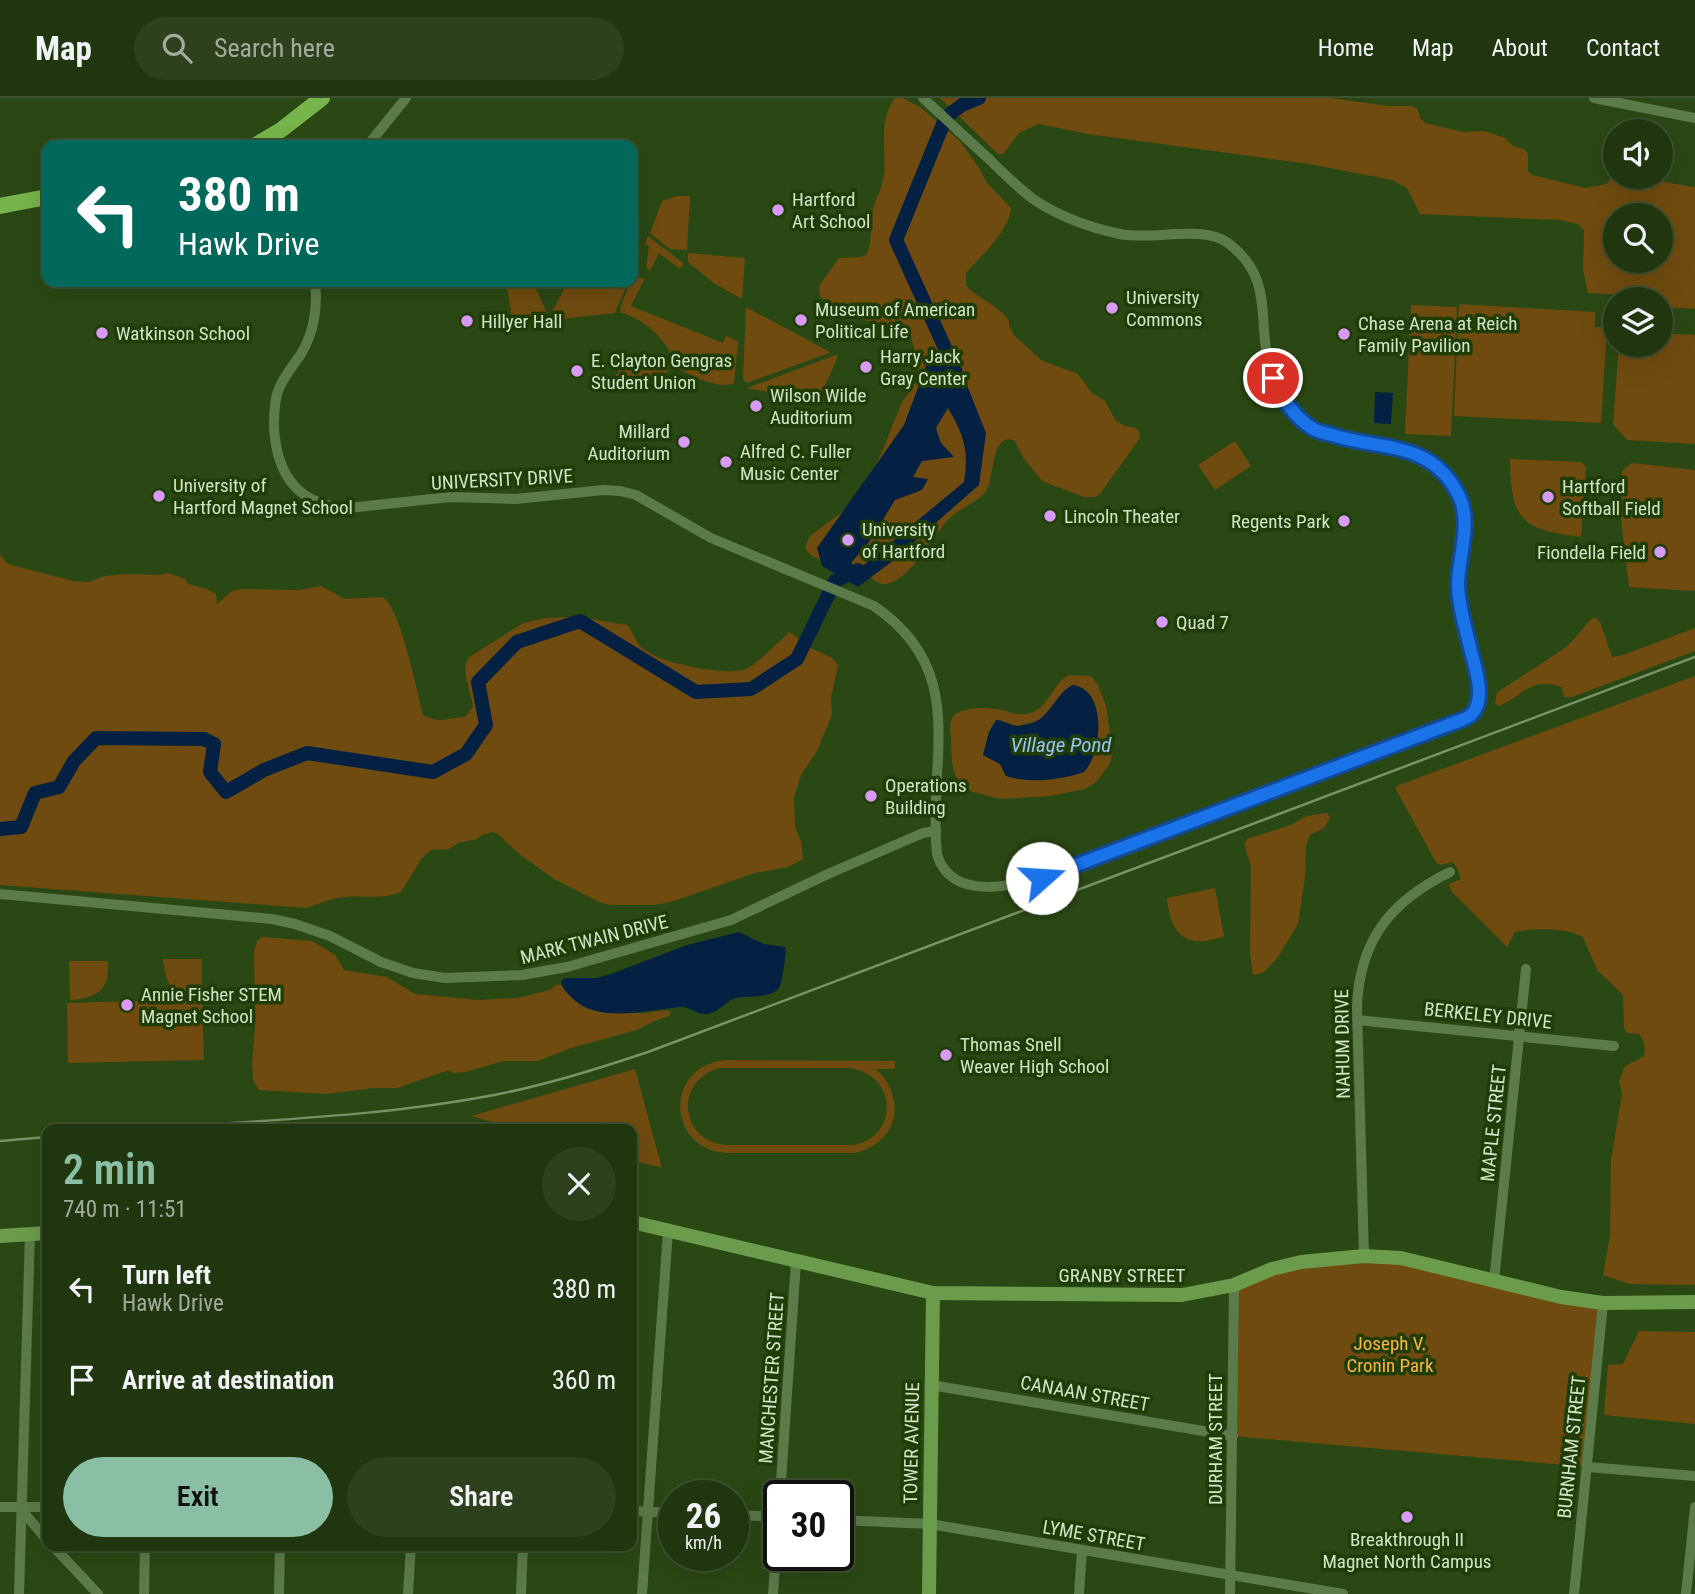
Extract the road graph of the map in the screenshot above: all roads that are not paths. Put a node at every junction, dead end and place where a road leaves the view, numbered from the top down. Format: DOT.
graph roads {
  1 [pos="322,98"];
  2 [pos="407,98"];
  3 [pos="923,98"];
  4 [pos="1594,98"];
  5 [pos="1695,118"];
  6 [pos="265,140"];
  7 [pos="372,140"];
  8 [pos="42,198"];
  9 [pos="0,206"];
  10 [pos="315,287"];
  11 [pos="936,831"];
  12 [pos="1450,872"];
  13 [pos="0,894"];
  14 [pos="1526,969"];
  15 [pos="1357,1020"];
  16 [pos="1520,1036"];
  17 [pos="1614,1046"];
  18 [pos="637,1223"];
  19 [pos="668,1231"];
  20 [pos="42,1233"];
  21 [pos="30,1234"];
  22 [pos="0,1236"];
  23 [pos="1364,1256"];
  24 [pos="796,1262"];
  25 [pos="1494,1281"];
  26 [pos="1234,1285"];
  27 [pos="933,1293"];
  28 [pos="1695,1302"];
  29 [pos="1603,1303"];
  30 [pos="932,1385"];
  31 [pos="1233,1436"];
  32 [pos="1588,1466"];
  33 [pos="1695,1476"];
  34 [pos="781,1480"];
  35 [pos="0,1507"];
  36 [pos="20,1507"];
  37 [pos="42,1507"];
  38 [pos="1695,1507"];
  39 [pos="637,1511"];
  40 [pos="648,1512"];
  41 [pos="658,1512"];
  42 [pos="854,1521"];
  43 [pos="930,1524"];
  44 [pos="42,1534"];
  45 [pos="58,1551"];
  46 [pos="145,1551"];
  47 [pos="280,1551"];
  48 [pos="411,1551"];
  49 [pos="523,1551"];
  50 [pos="1082,1551"];
  51 [pos="774,1571"];
  52 [pos="1232,1576"];
  53 [pos="19,1594"];
  54 [pos="98,1594"];
  55 [pos="144,1594"];
  56 [pos="279,1594"];
  57 [pos="408,1594"];
  58 [pos="520,1594"];
  59 [pos="642,1594"];
  60 [pos="773,1594"];
  61 [pos="929,1594"];
  62 [pos="1079,1594"];
  63 [pos="1230,1594"];
  64 [pos="1343,1594"];
  65 [pos="1574,1594"];
  66 [pos="1686,1594"];
  1 -- 6 [label="main road"];
  2 -- 7 [label="street"];
  3 -- 11 [label="street, UNIVERSITY DRIVE"];
  4 -- 5 [label="street"];
  8 -- 9 [label="main road"];
  10 -- 11 [label="street, UNIVERSITY DRIVE"];
  11 -- 13 [label="street, MARK TWAIN DRIVE"];
  12 -- 15 [label="street, NAHUM DRIVE"];
  14 -- 16 [label="street, MAPLE STREET"];
  15 -- 16 [label="street, BERKELEY DRIVE"];
  15 -- 23 [label="street, NAHUM DRIVE"];
  16 -- 17 [label="street, BERKELEY DRIVE"];
  16 -- 25 [label="street, MAPLE STREET"];
  18 -- 19 [label="main road, GRANBY STREET"];
  19 -- 24 [label="main road, GRANBY STREET"];
  19 -- 40 [label="street"];
  20 -- 21 [label="main road"];
  21 -- 22 [label="main road"];
  21 -- 36 [label="street"];
  23 -- 25 [label="main road, GRANBY STREET"];
  23 -- 26 [label="main road, GRANBY STREET"];
  24 -- 27 [label="main road, GRANBY STREET"];
  24 -- 34 [label="street, MANCHESTER STREET"];
  25 -- 29 [label="main road, GRANBY STREET"];
  26 -- 27 [label="main road, GRANBY STREET"];
  26 -- 31 [label="street, DURHAM STREET"];
  27 -- 30 [label="main road, TOWER AVENUE"];
  28 -- 29 [label="main road, GRANBY STREET"];
  29 -- 32 [label="street, BURNHAM STREET"];
  30 -- 31 [label="street, CANAAN STREET"];
  30 -- 43 [label="main road, TOWER AVENUE"];
  31 -- 52 [label="street, DURHAM STREET"];
  32 -- 33 [label="street"];
  32 -- 65 [label="street, BURNHAM STREET"];
  35 -- 36 [label="street"];
  36 -- 37 [label="street"];
  36 -- 44 [label="street"];
  36 -- 53 [label="street"];
  38 -- 66 [label="street"];
  39 -- 40 [label="street"];
  40 -- 41 [label="street"];
  40 -- 59 [label="street"];
  42 -- 43 [label="street, LYME STREET"];
  43 -- 50 [label="street, LYME STREET"];
  43 -- 61 [label="main road, TOWER AVENUE"];
  45 -- 54 [label="street"];
  46 -- 55 [label="street"];
  47 -- 56 [label="street"];
  48 -- 57 [label="street"];
  49 -- 58 [label="street"];
  50 -- 52 [label="street, LYME STREET"];
  50 -- 62 [label="street"];
  51 -- 60 [label="street"];
  52 -- 63 [label="street, DURHAM STREET"];
  52 -- 64 [label="street, LYME STREET"];
}
